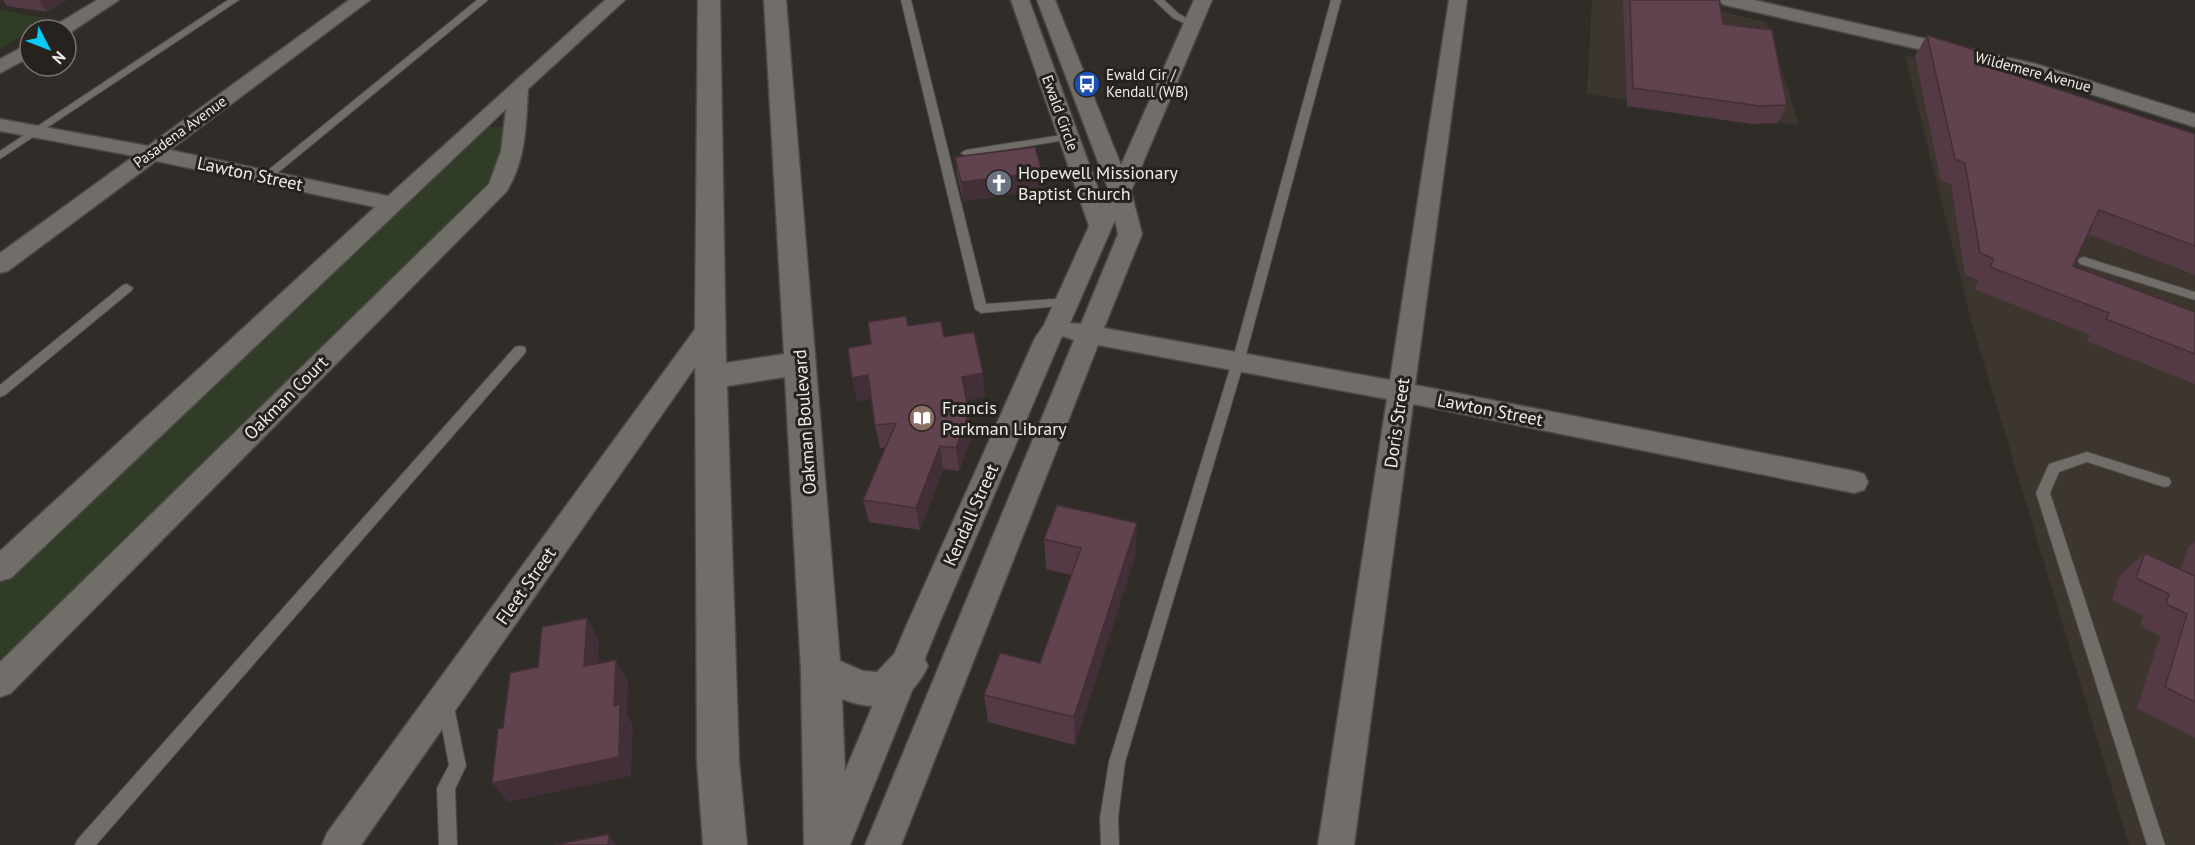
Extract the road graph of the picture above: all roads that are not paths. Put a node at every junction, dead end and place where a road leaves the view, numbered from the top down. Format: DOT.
graph roads {
  1 [pos="110,0"];
  2 [pos="234,0"];
  3 [pos="361,0"];
  4 [pos="483,0"];
  5 [pos="616,0"];
  6 [pos="709,0"];
  7 [pos="775,0"];
  8 [pos="906,0"];
  9 [pos="1020,0"];
  10 [pos="1046,0"];
  11 [pos="1159,0"];
  12 [pos="1203,0"];
  13 [pos="1336,0"];
  14 [pos="1458,0"];
  15 [pos="1729,0"];
  16 [pos="78,20"];
  17 [pos="1193,24"];
  18 [pos="18,57"];
  19 [pos="0,68"];
  20 [pos="518,87"];
  21 [pos="2195,121"];
  22 [pos="0,125"];
  23 [pos="36,132"];
  24 [pos="1068,137"];
  25 [pos="151,153"];
  26 [pos="966,153"];
  27 [pos="0,156"];
  28 [pos="265,178"];
  29 [pos="1120,191"];
  30 [pos="394,204"];
  31 [pos="1100,226"];
  32 [pos="2084,261"];
  33 [pos="0,265"];
  34 [pos="127,288"];
  35 [pos="2195,297"];
  36 [pos="1067,302"];
  37 [pos="710,327"];
  38 [pos="1055,327"];
  39 [pos="1089,334"];
  40 [pos="520,350"];
  41 [pos="1238,362"];
  42 [pos="801,363"];
  43 [pos="711,377"];
  44 [pos="0,392"];
  45 [pos="1401,393"];
  46 [pos="1854,482"];
  47 [pos="2163,482"];
  48 [pos="0,569"];
  49 [pos="908,666"];
  50 [pos="821,670"];
  51 [pos="0,683"];
  52 [pos="445,701"];
  53 [pos="84,845"];
  54 [pos="340,845"];
  55 [pos="448,845"];
  56 [pos="725,845"];
  57 [pos="826,845"];
  58 [pos="832,845"];
  59 [pos="883,845"];
  60 [pos="1110,845"];
  61 [pos="1335,845"];
  62 [pos="2156,845"];
  1 -- 16 [label="street"];
  2 -- 23 [label="lane"];
  3 -- 25 [label="street, Pasadena Avenue"];
  4 -- 28 [label="lane"];
  5 -- 20 [label="street"];
  6 -- 37 [label="street"];
  7 -- 42 [label="street, Oakman Boulevard"];
  8 -- 36 [label="lane"];
  9 -- 24 [label="street, Ewald Circle"];
  10 -- 29 [label="street, Ewald Circle"];
  11 -- 17 [label="lane"];
  12 -- 17 [label="street, Kendall Street"];
  13 -- 41 [label="lane"];
  14 -- 45 [label="street, Doris Street"];
  15 -- 21 [label="street, Wildemere Avenue"];
  17 -- 29 [label="street, Kendall Street"];
  18 -- 19 [label="street"];
  20 -- 30 [label="street"];
  20 -- 51 [label="street, Oakman Court"];
  22 -- 23 [label="street, Lawton Street"];
  23 -- 25 [label="street, Lawton Street"];
  23 -- 27 [label="lane"];
  24 -- 26 [label="lane"];
  24 -- 31 [label="street, Ewald Circle"];
  25 -- 28 [label="street, Lawton Street"];
  25 -- 33 [label="street, Pasadena Avenue"];
  28 -- 30 [label="street, Lawton Street"];
  29 -- 31 [label="street, Kendall Street"];
  29 -- 39 [label="street"];
  30 -- 48 [label="street"];
  31 -- 36 [label="street, Kendall Street"];
  32 -- 35 [label="lane"];
  34 -- 44 [label="lane"];
  36 -- 38 [label="street, Kendall Street"];
  37 -- 43 [label="street"];
  37 -- 52 [label="street, Fleet Street"];
  38 -- 39 [label="street, Lawton Street"];
  38 -- 49 [label="street, Kendall Street"];
  39 -- 41 [label="street, Lawton Street"];
  39 -- 59 [label="street"];
  40 -- 53 [label="lane"];
  41 -- 45 [label="street, Lawton Street"];
  41 -- 60 [label="lane"];
  42 -- 43 [label="street"];
  42 -- 50 [label="street, Oakman Boulevard"];
  43 -- 56 [label="street"];
  45 -- 46 [label="street, Lawton Street"];
  45 -- 61 [label="street, Doris Street"];
  47 -- 62 [label="lane"];
  49 -- 50 [label="street"];
  49 -- 58 [label="street, Kendall Street"];
  50 -- 57 [label="street, Oakman Boulevard"];
  52 -- 54 [label="street, Fleet Street"];
  52 -- 55 [label="lane"];
}
